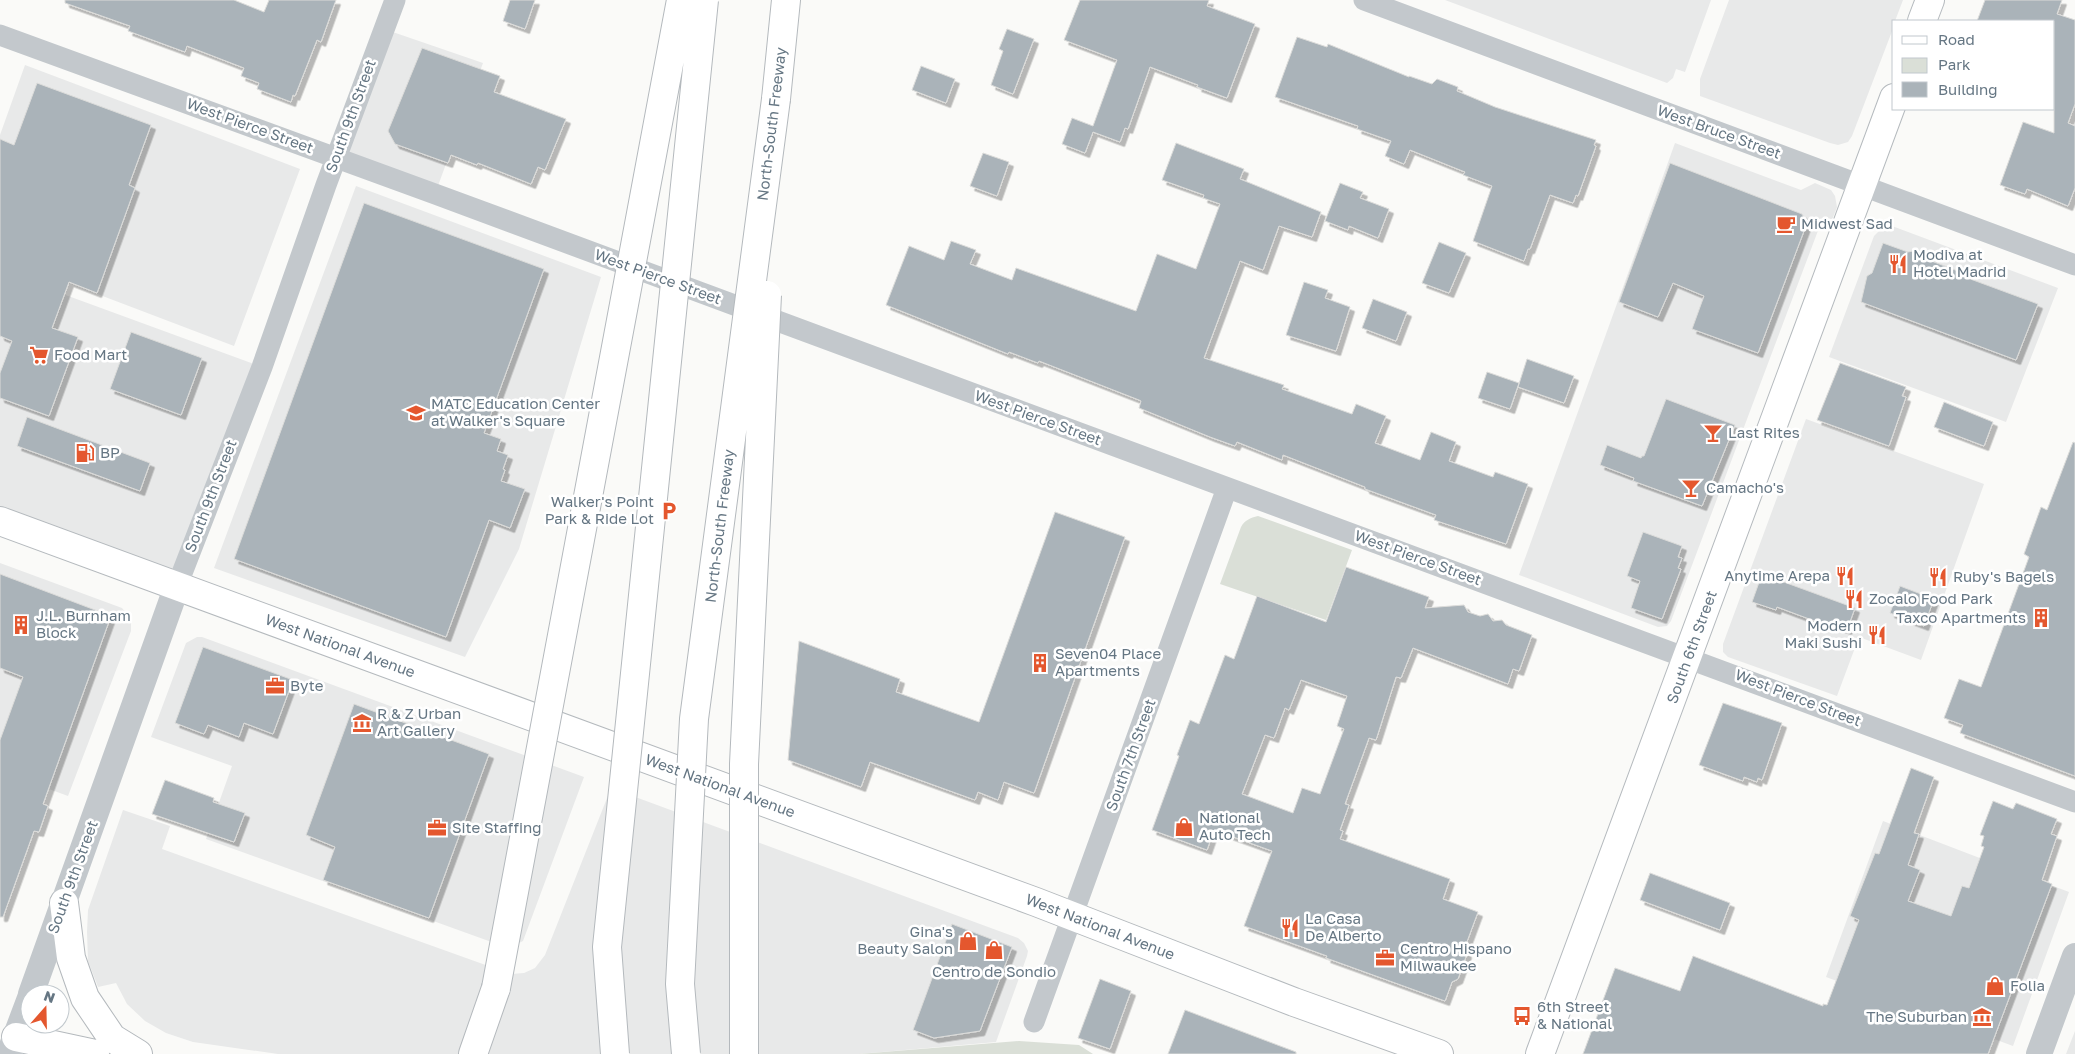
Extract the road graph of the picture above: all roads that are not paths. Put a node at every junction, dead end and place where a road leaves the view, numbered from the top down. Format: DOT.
graph roads {
  1 [pos="395,0"];
  2 [pos="681,0"];
  3 [pos="704,0"];
  4 [pos="786,0"];
  5 [pos="1364,0"];
  6 [pos="1930,0"];
  7 [pos="1922,20"];
  8 [pos="0,35"];
  9 [pos="776,99"];
  10 [pos="1892,103"];
  11 [pos="336,158"];
  12 [pos="1862,185"];
  13 [pos="2075,265"];
  14 [pos="1227,488"];
  15 [pos="0,521"];
  16 [pos="177,586"];
  17 [pos="1688,658"];
  18 [pos="2075,802"];
  19 [pos="64,903"];
  20 [pos="1073,916"];
  21 [pos="2075,956"];
  22 [pos="35,984"];
  23 [pos="496,988"];
  24 [pos="20,1018"];
  25 [pos="1034,1022"];
  26 [pos="8,1041"];
  27 [pos="52,1054"];
  28 [pos="95,1054"];
  29 [pos="138,1054"];
  30 [pos="473,1054"];
  31 [pos="484,1054"];
  32 [pos="616,1054"];
  33 [pos="686,1054"];
  34 [pos="744,1054"];
  35 [pos="1439,1054"];
  36 [pos="1540,1054"];
  37 [pos="2039,1054"];
  1 -- 11 [label="street, South 9th Street"];
  2 -- 23 [label="main road, bridge"];
  3 -- 32 [label="main road, bridge"];
  4 -- 9 [label="main road, North-South Freeway"];
  5 -- 12 [label="street, West Bruce Street"];
  6 -- 7 [label="main road"];
  8 -- 11 [label="street, West Pierce Street"];
  9 -- 33 [label="main road, North-South Freeway, bridge"];
  9 -- 34 [label="main road, bridge"];
  10 -- 12 [label="main road, South 6th Street"];
  11 -- 14 [label="street, West Pierce Street"];
  11 -- 16 [label="street, South 9th Street"];
  12 -- 13 [label="street, West Bruce Street"];
  12 -- 17 [label="main road, South 6th Street"];
  14 -- 17 [label="street, West Pierce Street"];
  14 -- 20 [label="street, South 7th Street"];
  15 -- 16 [label="main road, West National Avenue"];
  16 -- 19 [label="street, South 9th Street"];
  16 -- 20 [label="main road, West National Avenue"];
  17 -- 18 [label="street, West Pierce Street"];
  17 -- 36 [label="main road, South 6th Street"];
  19 -- 22 [label="street, South 9th Street"];
  19 -- 29 [label="main road"];
  20 -- 25 [label="street, South 7th Street"];
  20 -- 35 [label="main road, West National Avenue"];
  21 -- 37 [label="street"];
  23 -- 30 [label="main road"];
  23 -- 31 [label="main road"];
  24 -- 26 [label="street, South 9th Street"];
  26 -- 27 [label="main road"];
  26 -- 28 [label="main road"];
}
